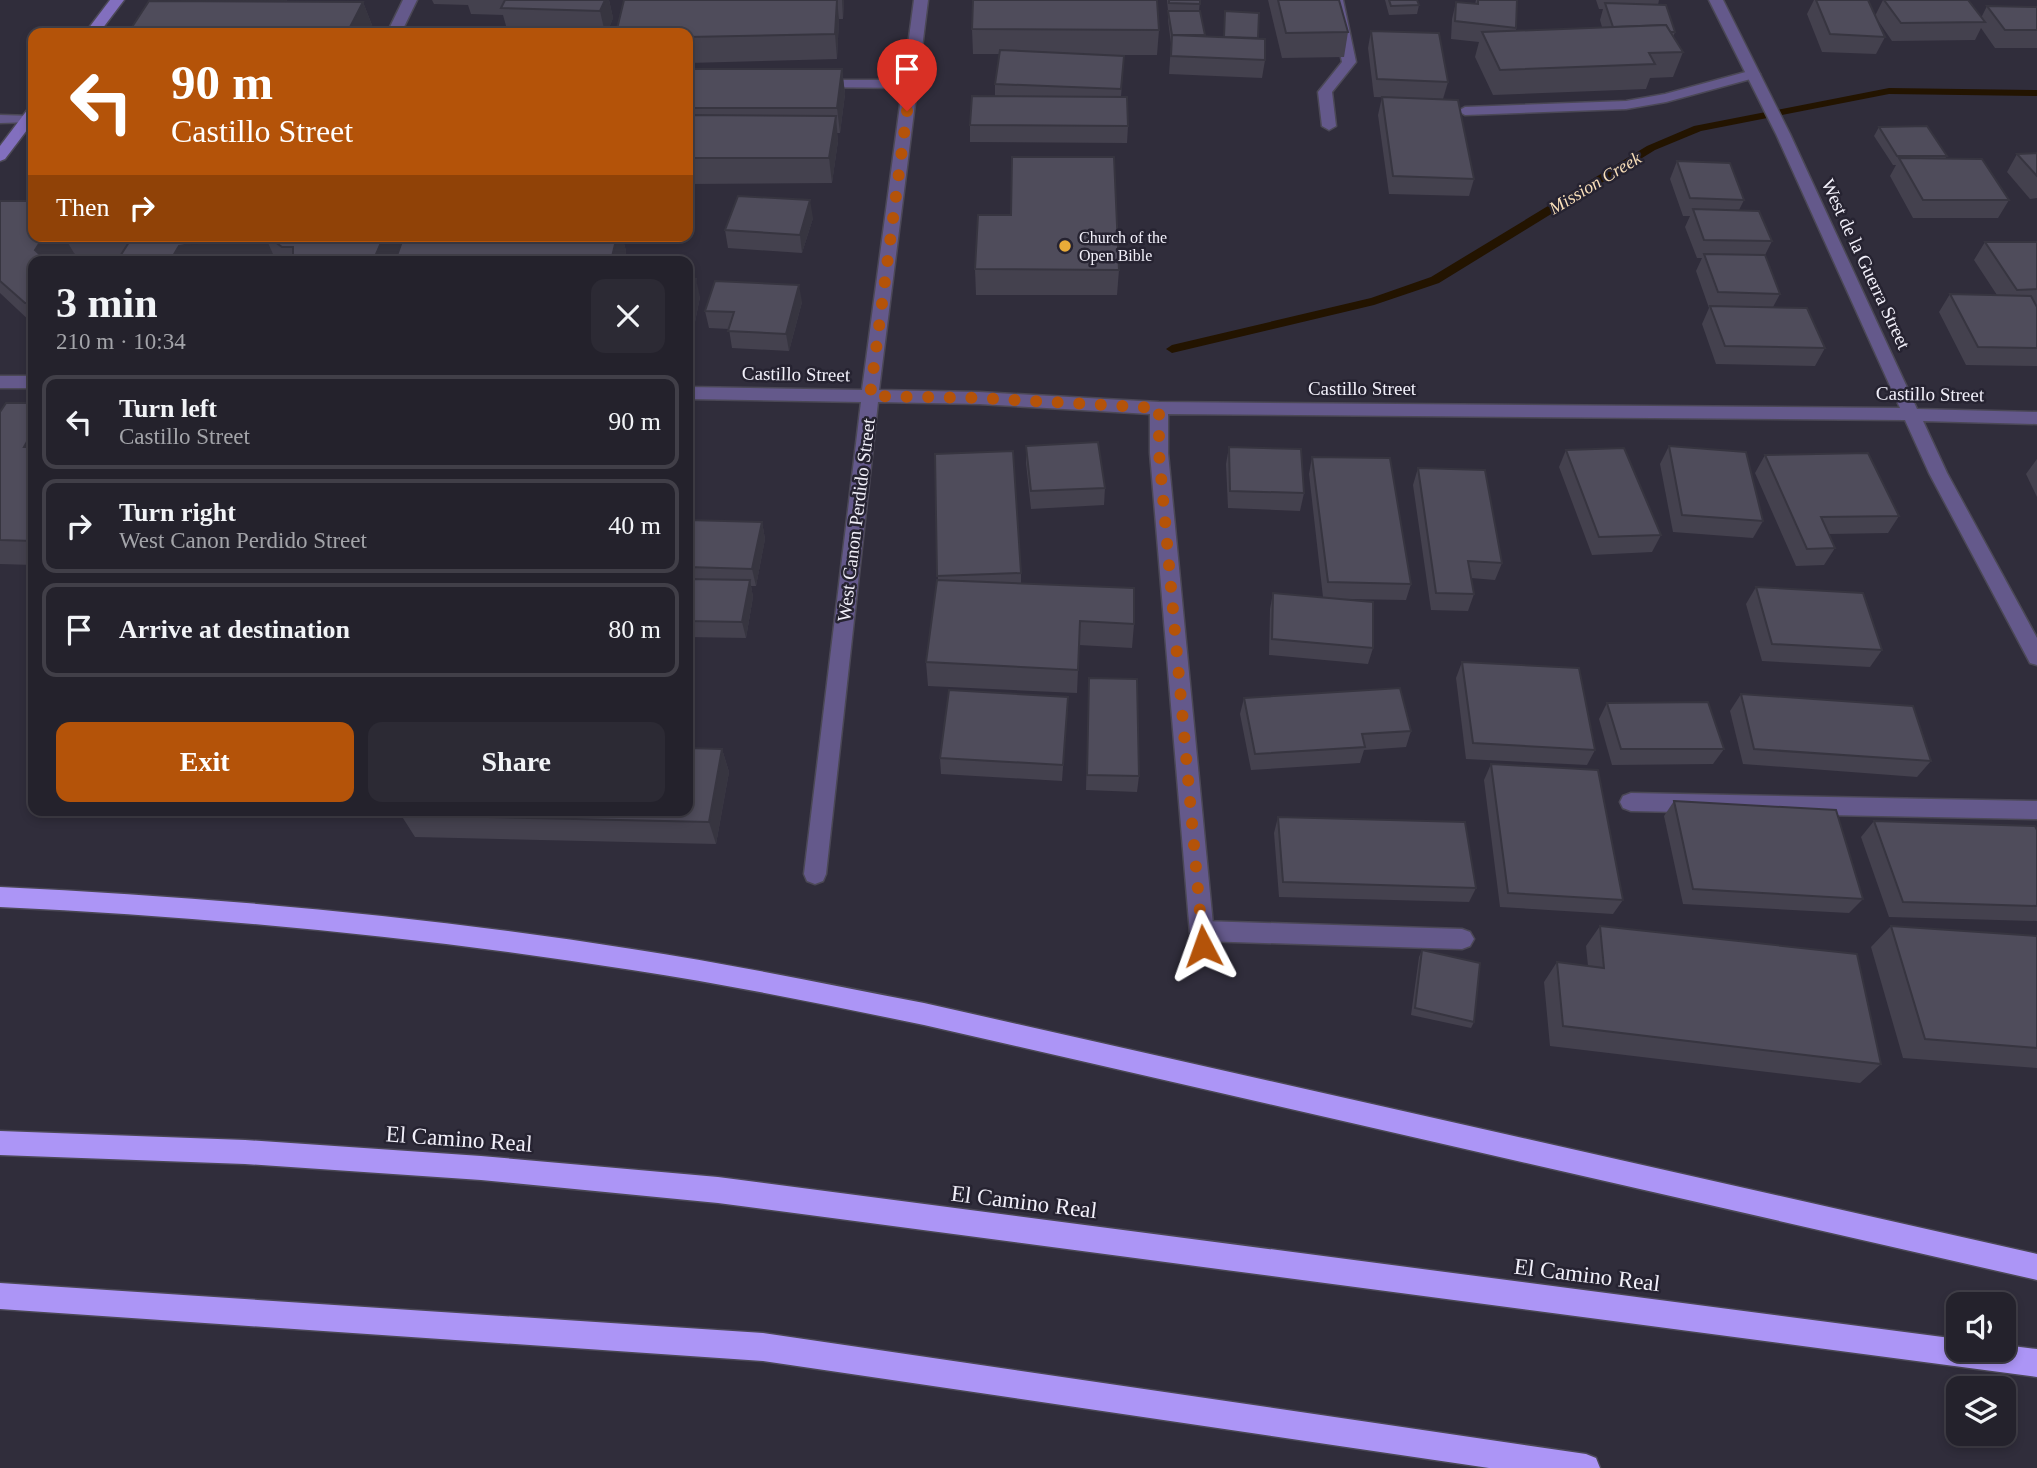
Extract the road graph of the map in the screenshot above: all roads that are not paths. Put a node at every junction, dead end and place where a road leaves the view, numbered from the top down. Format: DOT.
graph roads {
  1 [pos="117,0"];
  2 [pos="410,0"];
  3 [pos="921,0"];
  4 [pos="1336,0"];
  5 [pos="1716,0"];
  6 [pos="96,28"];
  7 [pos="396,28"];
  8 [pos="1755,79"];
  9 [pos="794,84"];
  10 [pos="911,84"];
  11 [pos="1465,111"];
  12 [pos="28,115"];
  13 [pos="28,118"];
  14 [pos="0,119"];
  15 [pos="1329,126"];
  16 [pos="0,156"];
  17 [pos="0,382"];
  18 [pos="28,382"];
  19 [pos="693,393"];
  20 [pos="870,396"];
  21 [pos="1159,408"];
  22 [pos="1912,414"];
  23 [pos="2037,418"];
  24 [pos="2037,657"];
  25 [pos="1631,802"];
  26 [pos="2037,810"];
  27 [pos="815,874"];
  28 [pos="0,897"];
  29 [pos="1462,939"];
  30 [pos="0,1143"];
  31 [pos="2037,1267"];
  32 [pos="0,1296"];
  33 [pos="2037,1363"];
  34 [pos="1586,1468"];
  1 -- 6 [label="main road"];
  2 -- 7 [label="street"];
  3 -- 10 [label="street, West Canon Perdido Street"];
  4 -- 15 [label="street"];
  5 -- 8 [label="street, West de la Guerra Street"];
  8 -- 11 [label="street"];
  8 -- 22 [label="street, West de la Guerra Street"];
  9 -- 10 [label="street"];
  10 -- 20 [label="street, West Canon Perdido Street"];
  12 -- 14 [label="street"];
  13 -- 16 [label="main road"];
  17 -- 18 [label="street"];
  19 -- 20 [label="street, Castillo Street"];
  20 -- 21 [label="street, Castillo Street"];
  20 -- 27 [label="street, West Canon Perdido Street"];
  21 -- 22 [label="street, Castillo Street"];
  21 -- 29 [label="street"];
  22 -- 23 [label="street, Castillo Street"];
  22 -- 24 [label="street, West de la Guerra Street"];
  25 -- 26 [label="street"];
  28 -- 31 [label="highway"];
  30 -- 33 [label="highway, El Camino Real"];
  32 -- 34 [label="highway"];
}
